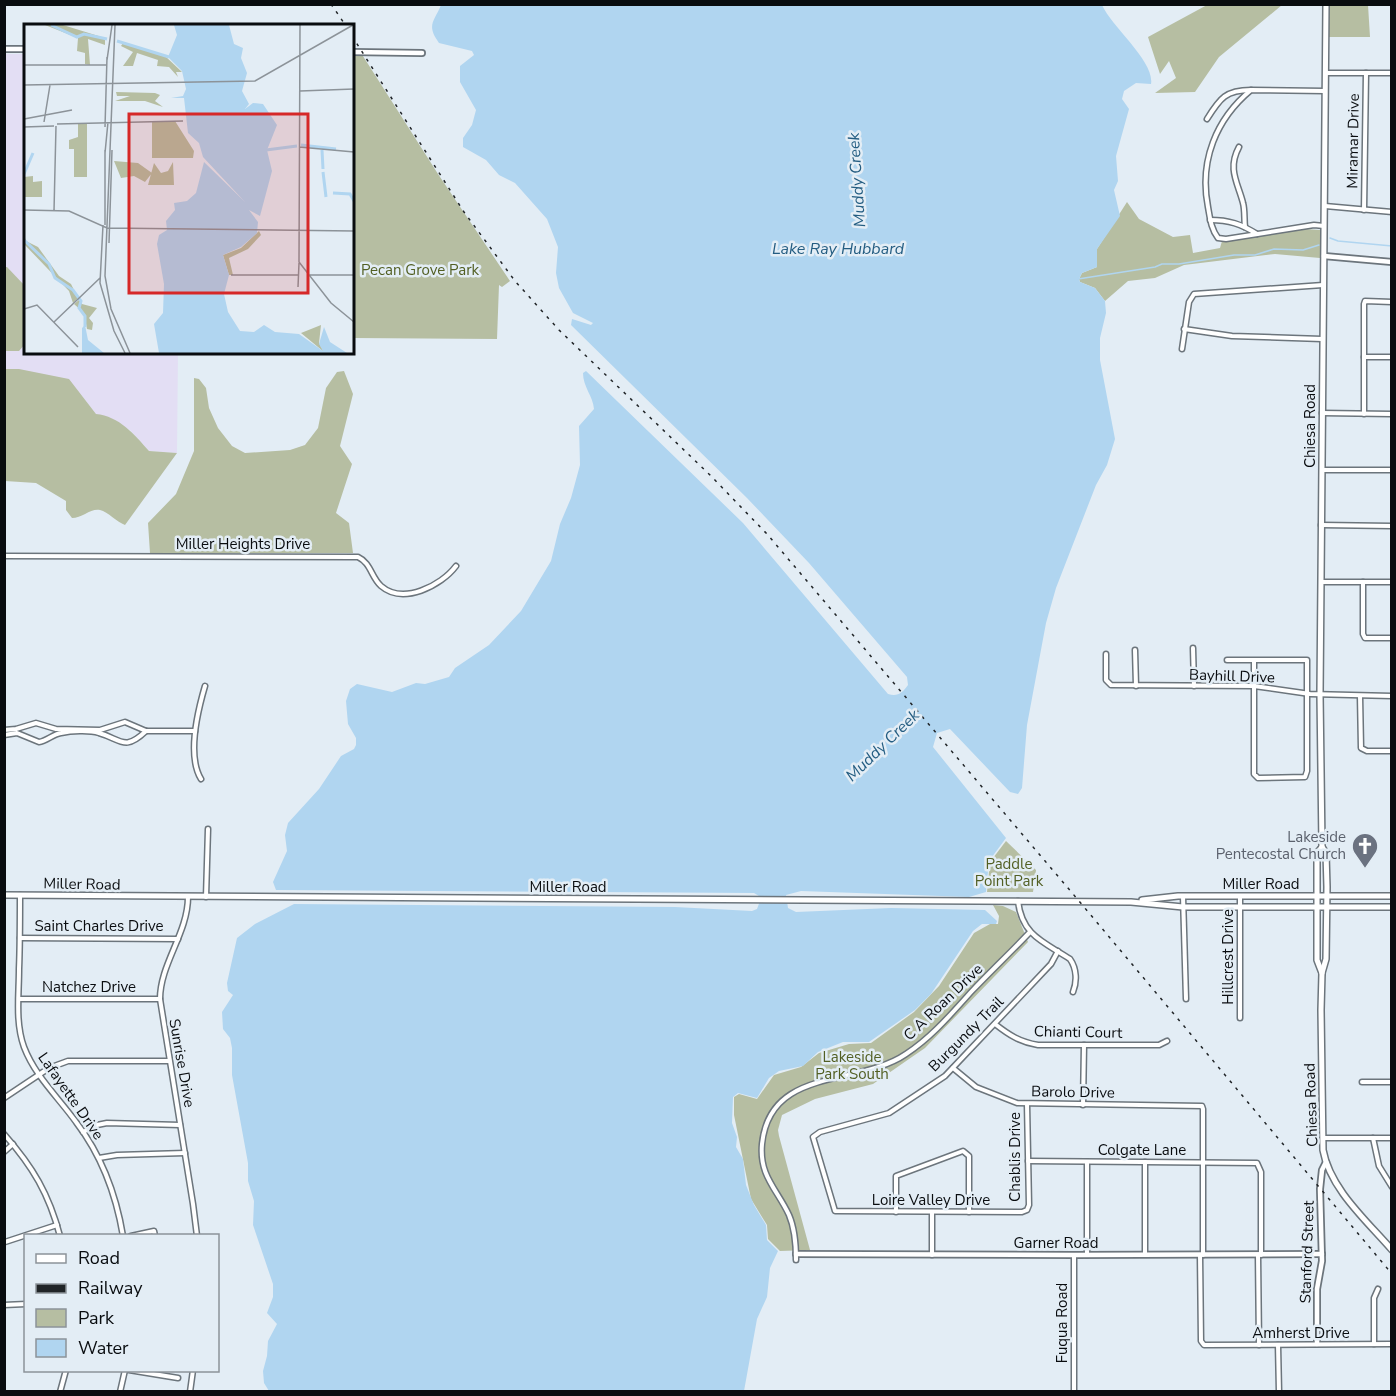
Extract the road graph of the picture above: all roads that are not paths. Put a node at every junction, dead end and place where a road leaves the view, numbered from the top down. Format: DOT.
graph roads {
  1 [pos="1326,4"];
  2 [pos="4,49"];
  3 [pos="24,49"];
  4 [pos="354,52"];
  5 [pos="422,53"];
  6 [pos="1392,73"];
  7 [pos="1326,74"];
  8 [pos="1366,74"];
  9 [pos="1251,90"];
  10 [pos="1326,91"];
  11 [pos="1207,118"];
  12 [pos="1239,147"];
  13 [pos="1325,206"];
  14 [pos="1364,210"];
  15 [pos="1392,212"];
  16 [pos="1210,220"];
  17 [pos="1324,226"];
  18 [pos="1245,227"];
  19 [pos="1257,234"];
  20 [pos="1324,256"];
  21 [pos="1392,262"];
  22 [pos="1323,285"];
  23 [pos="1392,302"];
  24 [pos="1184,329"];
  25 [pos="1322,339"];
  26 [pos="1182,349"];
  27 [pos="1364,357"];
  28 [pos="1392,357"];
  29 [pos="1322,413"];
  30 [pos="1364,414"];
  31 [pos="1392,414"];
  32 [pos="1322,470"];
  33 [pos="1392,470"];
  34 [pos="1322,525"];
  35 [pos="1392,526"];
  36 [pos="4,556"];
  37 [pos="456,566"];
  38 [pos="1322,582"];
  39 [pos="1362,582"];
  40 [pos="1392,582"];
  41 [pos="1392,638"];
  42 [pos="1193,648"];
  43 [pos="1135,650"];
  44 [pos="1106,654"];
  45 [pos="1227,660"];
  46 [pos="1254,660"];
  47 [pos="206,686"];
  48 [pos="1136,686"];
  49 [pos="1194,686"];
  50 [pos="1254,686"];
  51 [pos="1307,694"];
  52 [pos="1320,694"];
  53 [pos="1359,696"];
  54 [pos="1392,696"];
  55 [pos="4,730"];
  56 [pos="77,731"];
  57 [pos="195,731"];
  58 [pos="146,732"];
  59 [pos="4,735"];
  60 [pos="1392,751"];
  61 [pos="201,779"];
  62 [pos="208,829"];
  63 [pos="1322,847"];
  64 [pos="4,895"];
  65 [pos="20,896"];
  66 [pos="1183,896"];
  67 [pos="1240,896"];
  68 [pos="188,897"];
  69 [pos="206,897"];
  70 [pos="1318,897"];
  71 [pos="1327,897"];
  72 [pos="1392,897"];
  73 [pos="1018,901"];
  74 [pos="1131,902"];
  75 [pos="1183,907"];
  76 [pos="1240,907"];
  77 [pos="1317,907"];
  78 [pos="1327,907"];
  79 [pos="1392,907"];
  80 [pos="1030,932"];
  81 [pos="20,938"];
  82 [pos="178,939"];
  83 [pos="1058,951"];
  84 [pos="1322,973"];
  85 [pos="1073,992"];
  86 [pos="19,999"];
  87 [pos="159,999"];
  88 [pos="1186,999"];
  89 [pos="1240,1018"];
  90 [pos="994,1024"];
  91 [pos="1167,1041"];
  92 [pos="1084,1045"];
  93 [pos="169,1061"];
  94 [pos="953,1068"];
  95 [pos="40,1075"];
  96 [pos="1362,1082"];
  97 [pos="1392,1082"];
  98 [pos="4,1098"];
  99 [pos="1028,1104"];
  100 [pos="1083,1104"];
  101 [pos="180,1125"];
  102 [pos="83,1132"];
  103 [pos="4,1134"];
  104 [pos="1322,1138"];
  105 [pos="1373,1138"];
  106 [pos="1392,1138"];
  107 [pos="13,1144"];
  108 [pos="4,1152"];
  109 [pos="185,1154"];
  110 [pos="99,1158"];
  111 [pos="1028,1161"];
  112 [pos="1087,1162"];
  113 [pos="1145,1162"];
  114 [pos="1203,1162"];
  115 [pos="1326,1162"];
  116 [pos="1392,1187"];
  117 [pos="836,1210"];
  118 [pos="1027,1210"];
  119 [pos="896,1212"];
  120 [pos="932,1212"];
  121 [pos="969,1212"];
  122 [pos="57,1226"];
  123 [pos="31,1234"];
  124 [pos="59,1234"];
  125 [pos="123,1234"];
  126 [pos="140,1234"];
  127 [pos="155,1234"];
  128 [pos="196,1234"];
  129 [pos="24,1236"];
  130 [pos="5,1242"];
  131 [pos="1392,1250"];
  132 [pos="1145,1254"];
  133 [pos="1322,1254"];
  134 [pos="932,1255"];
  135 [pos="1087,1255"];
  136 [pos="1202,1255"];
  137 [pos="1260,1255"];
  138 [pos="1074,1256"];
  139 [pos="796,1257"];
  140 [pos="1378,1289"];
  141 [pos="24,1304"];
  142 [pos="4,1305"];
  143 [pos="1317,1344"];
  144 [pos="1374,1344"];
  145 [pos="1392,1344"];
  146 [pos="1259,1345"];
  147 [pos="1278,1345"];
  148 [pos="66,1372"];
  149 [pos="127,1372"];
  150 [pos="155,1372"];
  151 [pos="193,1372"];
  152 [pos="178,1378"];
  153 [pos="60,1392"];
  154 [pos="120,1392"];
  155 [pos="190,1392"];
  156 [pos="1074,1392"];
  157 [pos="1279,1392"];
  1 -- 7 [label="main road, Chiesa Road"];
  2 -- 3 [label="street"];
  4 -- 5 [label="street"];
  6 -- 8 [label="street"];
  7 -- 8 [label="street"];
  7 -- 10 [label="main road, Chiesa Road"];
  8 -- 14 [label="street, Miramar Drive"];
  9 -- 10 [label="street"];
  9 -- 11 [label="street"];
  9 -- 16 [label="street"];
  10 -- 13 [label="main road, Chiesa Road"];
  12 -- 18 [label="street"];
  13 -- 14 [label="street"];
  13 -- 17 [label="main road, Chiesa Road"];
  14 -- 15 [label="street"];
  16 -- 18 [label="street"];
  16 -- 19 [label="street"];
  17 -- 19 [label="street"];
  17 -- 20 [label="main road, Chiesa Road"];
  18 -- 19 [label="street"];
  20 -- 21 [label="street"];
  20 -- 22 [label="main road, Chiesa Road"];
  22 -- 24 [label="street"];
  22 -- 25 [label="main road, Chiesa Road"];
  23 -- 27 [label="street"];
  24 -- 25 [label="street"];
  24 -- 26 [label="street"];
  25 -- 29 [label="main road, Chiesa Road"];
  27 -- 28 [label="street"];
  27 -- 30 [label="street"];
  29 -- 30 [label="street"];
  29 -- 32 [label="main road, Chiesa Road"];
  30 -- 31 [label="street"];
  32 -- 33 [label="street"];
  32 -- 34 [label="main road, Chiesa Road"];
  34 -- 35 [label="street"];
  34 -- 38 [label="main road, Chiesa Road"];
  36 -- 37 [label="street, Miller Heights Drive"];
  38 -- 39 [label="street"];
  38 -- 52 [label="main road, Chiesa Road"];
  39 -- 40 [label="street"];
  39 -- 41 [label="street"];
  42 -- 49 [label="street"];
  43 -- 48 [label="street"];
  44 -- 48 [label="street, Bayhill Drive"];
  45 -- 46 [label="street"];
  46 -- 50 [label="street"];
  46 -- 51 [label="street"];
  47 -- 57 [label="street"];
  48 -- 49 [label="street, Bayhill Drive"];
  49 -- 50 [label="street, Bayhill Drive"];
  50 -- 51 [label="street, Bayhill Drive"];
  50 -- 51 [label="street"];
  51 -- 52 [label="street, Bayhill Drive"];
  52 -- 53 [label="street, Bayhill Drive"];
  52 -- 63 [label="main road, Chiesa Road"];
  53 -- 54 [label="street, Bayhill Drive"];
  53 -- 60 [label="street"];
  55 -- 56 [label="street"];
  56 -- 58 [label="street"];
  56 -- 58 [label="street"];
  56 -- 59 [label="street"];
  57 -- 58 [label="street"];
  57 -- 61 [label="street"];
  62 -- 69 [label="street"];
  63 -- 70 [label="main road, Chiesa Road"];
  63 -- 71 [label="main road, Chiesa Road"];
  64 -- 65 [label="main road, Miller Road"];
  65 -- 68 [label="main road, Miller Road"];
  65 -- 81 [label="street, Lafayette Drive"];
  66 -- 67 [label="main road, Miller Road"];
  66 -- 74 [label="main road, Miller Road"];
  66 -- 75 [label="street"];
  67 -- 70 [label="main road, Miller Road"];
  67 -- 76 [label="street, Hillcrest Drive"];
  68 -- 69 [label="main road, Miller Road"];
  68 -- 82 [label="street, Sunrise Drive"];
  69 -- 73 [label="main road, Miller Road"];
  70 -- 71 [label="main road, Miller Road"];
  70 -- 77 [label="main road, Chiesa Road"];
  71 -- 72 [label="main road, Miller Road"];
  71 -- 78 [label="main road, Chiesa Road"];
  73 -- 74 [label="main road, Miller Road"];
  73 -- 80 [label="street"];
  74 -- 75 [label="main road, Miller Road"];
  75 -- 76 [label="main road, Miller Road"];
  75 -- 88 [label="street"];
  76 -- 77 [label="main road, Miller Road"];
  76 -- 89 [label="street, Hillcrest Drive"];
  77 -- 78 [label="main road, Miller Road"];
  77 -- 84 [label="main road, Chiesa Road"];
  78 -- 79 [label="main road, Miller Road"];
  78 -- 84 [label="main road, Chiesa Road"];
  80 -- 83 [label="street"];
  80 -- 139 [label="street, C A Roan Drive"];
  81 -- 82 [label="street, Saint Charles Drive"];
  81 -- 86 [label="street, Lafayette Drive"];
  82 -- 87 [label="street, Sunrise Drive"];
  83 -- 85 [label="street"];
  83 -- 90 [label="street, Burgundy Trail"];
  84 -- 104 [label="main road, Chiesa Road"];
  86 -- 87 [label="street, Natchez Drive"];
  86 -- 95 [label="street, Lafayette Drive"];
  87 -- 93 [label="street, Sunrise Drive"];
  90 -- 92 [label="street, Chianti Court"];
  90 -- 94 [label="street, Burgundy Trail"];
  91 -- 92 [label="street, Chianti Court"];
  92 -- 100 [label="street"];
  93 -- 95 [label="street"];
  93 -- 101 [label="street, Sunrise Drive"];
  94 -- 99 [label="street, Barolo Drive"];
  94 -- 117 [label="street, Burgundy Trail"];
  95 -- 98 [label="street"];
  95 -- 102 [label="street, Lafayette Drive"];
  96 -- 97 [label="street"];
  99 -- 100 [label="street, Barolo Drive"];
  99 -- 111 [label="street, Chablis Drive"];
  100 -- 114 [label="street, Barolo Drive"];
  101 -- 102 [label="street"];
  101 -- 109 [label="street, Sunrise Drive"];
  102 -- 110 [label="street, Lafayette Drive"];
  103 -- 107 [label="street"];
  104 -- 105 [label="street"];
  104 -- 115 [label="main road, Chiesa Road"];
  105 -- 106 [label="street"];
  105 -- 116 [label="street"];
  107 -- 108 [label="street"];
  107 -- 122 [label="street"];
  109 -- 110 [label="street"];
  109 -- 128 [label="street, Sunrise Drive"];
  110 -- 125 [label="street, Lafayette Drive"];
  111 -- 112 [label="street, Colgate Lane"];
  111 -- 118 [label="street, Chablis Drive"];
  112 -- 113 [label="street, Colgate Lane"];
  112 -- 135 [label="street"];
  113 -- 114 [label="street, Colgate Lane"];
  113 -- 132 [label="street"];
  114 -- 136 [label="street"];
  114 -- 137 [label="street, Colgate Lane"];
  115 -- 131 [label="main road, Chiesa Road"];
  115 -- 133 [label="street, Stanford Street"];
  117 -- 119 [label="street, Loire Valley Drive"];
  118 -- 121 [label="street, Loire Valley Drive"];
  119 -- 120 [label="street, Loire Valley Drive"];
  119 -- 121 [label="street"];
  120 -- 121 [label="street, Loire Valley Drive"];
  120 -- 134 [label="street"];
  122 -- 123 [label="street"];
  122 -- 124 [label="street"];
  126 -- 127 [label="street"];
  129 -- 130 [label="street"];
  132 -- 135 [label="street, Garner Road"];
  132 -- 136 [label="street, Garner Road"];
  133 -- 137 [label="street, Garner Road"];
  133 -- 143 [label="street, Stanford Street"];
  134 -- 138 [label="street, Garner Road"];
  134 -- 139 [label="street, Garner Road"];
  135 -- 138 [label="street, Garner Road"];
  136 -- 137 [label="street, Garner Road"];
  136 -- 146 [label="street, Amherst Drive"];
  137 -- 146 [label="street"];
  138 -- 156 [label="street, Fuqua Road"];
  140 -- 144 [label="street"];
  141 -- 142 [label="street"];
  143 -- 144 [label="street, Amherst Drive"];
  143 -- 147 [label="street, Amherst Drive"];
  144 -- 145 [label="street, Amherst Drive"];
  146 -- 147 [label="street, Amherst Drive"];
  147 -- 157 [label="street"];
  148 -- 153 [label="street"];
  149 -- 154 [label="street"];
  150 -- 152 [label="street"];
  151 -- 155 [label="street"];
}
